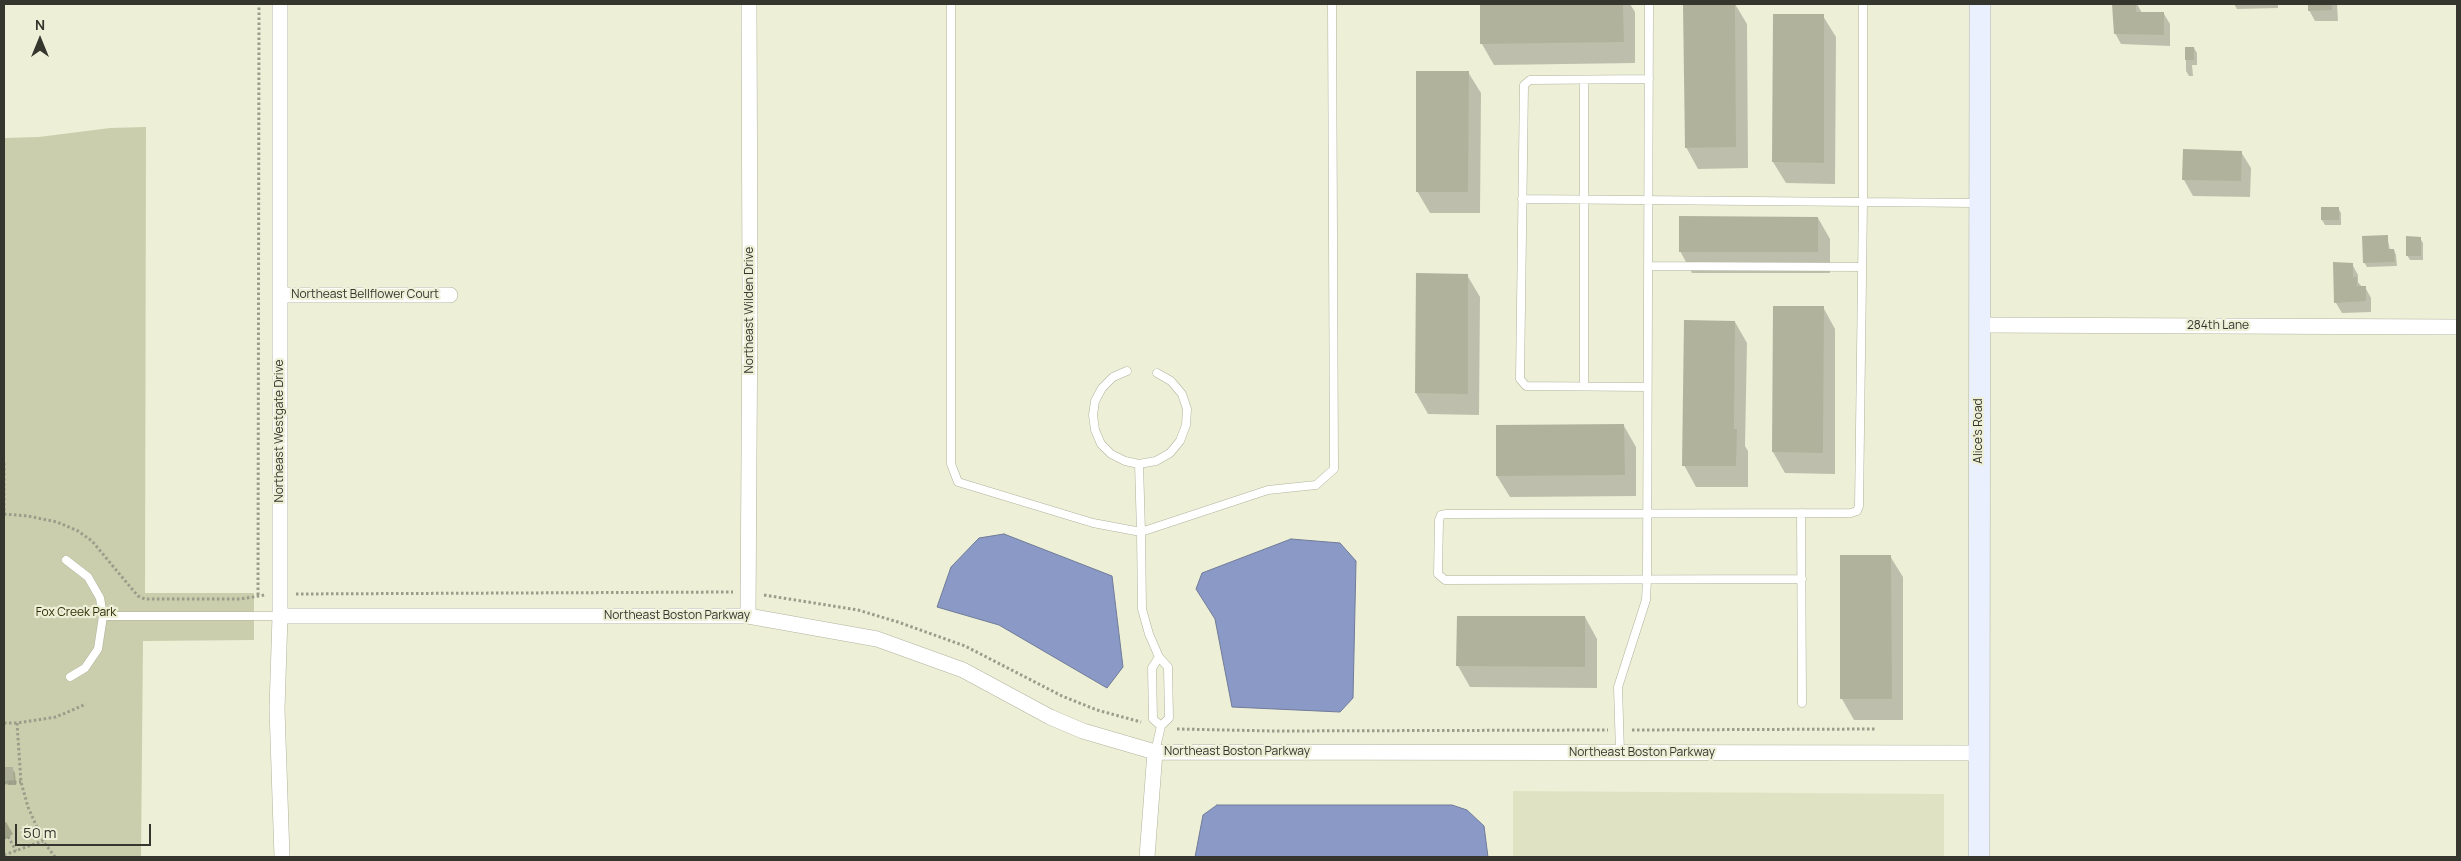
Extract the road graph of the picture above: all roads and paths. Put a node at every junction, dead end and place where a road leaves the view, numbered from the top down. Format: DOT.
graph roads {
  1 [pos="259,4"];
  2 [pos="280,4"];
  3 [pos="749,4"];
  4 [pos="951,4"];
  5 [pos="1332,4"];
  6 [pos="1649,4"];
  7 [pos="1863,4"];
  8 [pos="1980,4"];
  9 [pos="1649,79"];
  10 [pos="1584,80"];
  11 [pos="1522,198"];
  12 [pos="1584,199"];
  13 [pos="1649,199"];
  14 [pos="1863,201"];
  15 [pos="1979,203"];
  16 [pos="1648,266"];
  17 [pos="1862,267"];
  18 [pos="280,295"];
  19 [pos="450,295"];
  20 [pos="1980,325"];
  21 [pos="2457,327"];
  22 [pos="1127,371"];
  23 [pos="1157,373"];
  24 [pos="1584,386"];
  25 [pos="1646,386"];
  26 [pos="4,463"];
  27 [pos="1139,464"];
  28 [pos="1646,513"];
  29 [pos="1801,513"];
  30 [pos="4,514"];
  31 [pos="1142,532"];
  32 [pos="66,560"];
  33 [pos="1802,579"];
  34 [pos="1647,580"];
  35 [pos="748,593"];
  36 [pos="280,594"];
  37 [pos="103,616"];
  38 [pos="280,616"];
  39 [pos="748,616"];
  40 [pos="1159,657"];
  41 [pos="70,677"];
  42 [pos="1802,702"];
  43 [pos="86,704"];
  44 [pos="4,723"];
  45 [pos="17,723"];
  46 [pos="1161,727"];
  47 [pos="1876,729"];
  48 [pos="1619,730"];
  49 [pos="1155,752"];
  50 [pos="1620,753"];
  51 [pos="1979,753"];
  52 [pos="21,782"];
  53 [pos="4,784"];
  54 [pos="4,838"];
  55 [pos="43,841"];
  56 [pos="16,851"];
  57 [pos="4,855"];
  58 [pos="55,857"];
  59 [pos="282,857"];
  60 [pos="1147,857"];
  61 [pos="1978,857"];
  1 -- 30 [label="path"];
  2 -- 18 [label="street, Northeast Westgate Drive"];
  3 -- 35 [label="street, Northeast Wilden Drive"];
  4 -- 31 [label="lane"];
  5 -- 31 [label="lane"];
  6 -- 9 [label="lane"];
  7 -- 14 [label="lane"];
  8 -- 15 [label="main road, Alice's Road"];
  9 -- 10 [label="lane"];
  9 -- 13 [label="lane"];
  10 -- 11 [label="lane"];
  10 -- 12 [label="lane"];
  11 -- 12 [label="lane"];
  11 -- 24 [label="lane"];
  12 -- 13 [label="lane"];
  12 -- 24 [label="lane"];
  13 -- 14 [label="lane"];
  13 -- 16 [label="lane"];
  14 -- 15 [label="lane"];
  14 -- 17 [label="lane"];
  15 -- 20 [label="main road, Alice's Road"];
  16 -- 17 [label="lane"];
  16 -- 25 [label="lane"];
  17 -- 29 [label="lane"];
  18 -- 19 [label="street, Northeast Bellflower Court"];
  18 -- 36 [label="street, Northeast Westgate Drive"];
  20 -- 21 [label="street, 284th Lane"];
  20 -- 51 [label="main road, Alice's Road"];
  22 -- 27 [label="lane"];
  23 -- 27 [label="lane"];
  24 -- 25 [label="lane"];
  25 -- 28 [label="lane"];
  26 -- 30 [label="path"];
  27 -- 31 [label="lane"];
  28 -- 29 [label="lane"];
  28 -- 34 [label="lane"];
  28 -- 34 [label="lane"];
  29 -- 33 [label="lane"];
  31 -- 40 [label="lane"];
  32 -- 37 [label="lane"];
  33 -- 34 [label="lane"];
  33 -- 42 [label="lane"];
  34 -- 48 [label="lane"];
  35 -- 36 [label="path"];
  35 -- 39 [label="street, Northeast Wilden Drive"];
  35 -- 46 [label="path"];
  36 -- 38 [label="street, Northeast Westgate Drive"];
  37 -- 38 [label="lane"];
  37 -- 41 [label="lane"];
  38 -- 39 [label="street, Northeast Boston Parkway"];
  38 -- 59 [label="street, Northeast Westgate Drive"];
  39 -- 49 [label="street, Northeast Boston Parkway"];
  40 -- 46 [label="lane"];
  40 -- 46 [label="lane"];
  43 -- 45 [label="path"];
  44 -- 45 [label="path"];
  45 -- 52 [label="path"];
  46 -- 48 [label="path"];
  46 -- 49 [label="lane"];
  47 -- 48 [label="path"];
  48 -- 50 [label="lane"];
  49 -- 50 [label="street, Northeast Boston Parkway"];
  49 -- 60 [label="street"];
  50 -- 51 [label="street, Northeast Boston Parkway"];
  51 -- 61 [label="main road, Alice's Road"];
  52 -- 53 [label="path"];
  52 -- 55 [label="path"];
  54 -- 56 [label="path"];
  55 -- 56 [label="path"];
  55 -- 58 [label="path"];
  56 -- 57 [label="path"];
}
